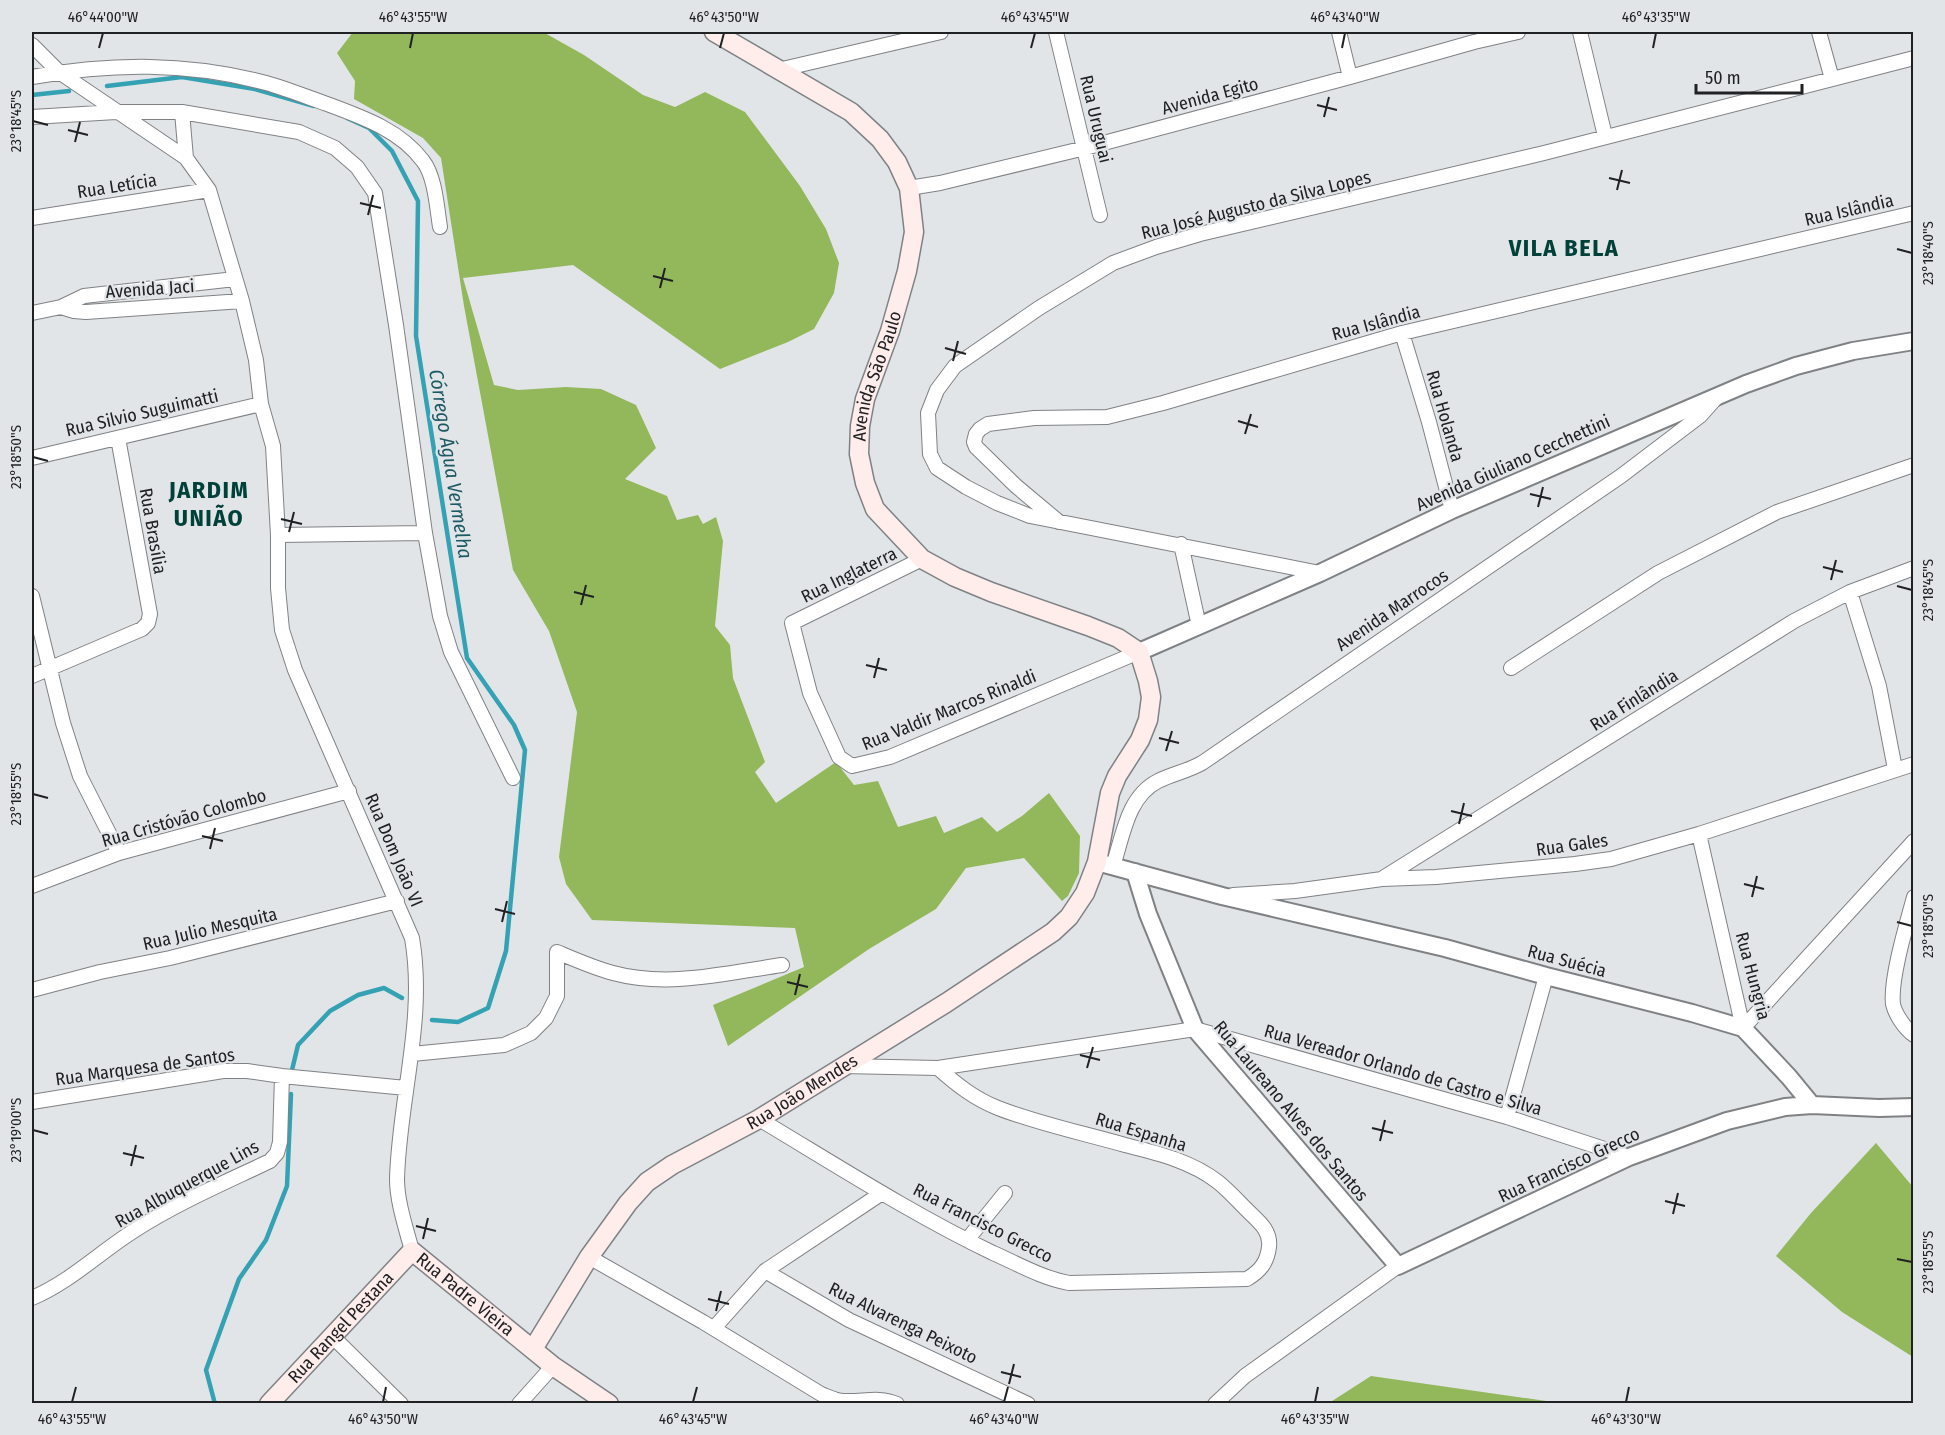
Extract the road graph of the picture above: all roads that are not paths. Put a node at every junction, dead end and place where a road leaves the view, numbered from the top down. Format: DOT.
graph roads {
  1 [pos="714,32"];
  2 [pos="941,32"];
  3 [pos="1056,32"];
  4 [pos="1339,32"];
  5 [pos="1518,32"];
  6 [pos="1580,32"];
  7 [pos="1819,32"];
  8 [pos="32,45"];
  9 [pos="1914,58"];
  10 [pos="778,70"];
  11 [pos="59,72"];
  12 [pos="32,77"];
  13 [pos="1350,77"];
  14 [pos="1832,79"];
  15 [pos="116,112"];
  16 [pos="182,112"];
  17 [pos="32,117"];
  18 [pos="1605,136"];
  19 [pos="1085,148"];
  20 [pos="186,158"];
  21 [pos="909,188"];
  22 [pos="209,190"];
  23 [pos="1914,213"];
  24 [pos="1100,215"];
  25 [pos="32,218"];
  26 [pos="440,227"];
  27 [pos="235,279"];
  28 [pos="242,301"];
  29 [pos="61,307"];
  30 [pos="32,313"];
  31 [pos="1402,333"];
  32 [pos="1914,340"];
  33 [pos="1717,396"];
  34 [pos="261,404"];
  35 [pos="118,438"];
  36 [pos="32,458"];
  37 [pos="1914,465"];
  38 [pos="1452,510"];
  39 [pos="1061,524"];
  40 [pos="425,532"];
  41 [pos="278,535"];
  42 [pos="1181,544"];
  43 [pos="922,559"];
  44 [pos="1914,568"];
  45 [pos="1320,573"];
  46 [pos="1850,592"];
  47 [pos="32,596"];
  48 [pos="792,623"];
  49 [pos="1199,626"];
  50 [pos="1139,652"];
  51 [pos="49,669"];
  52 [pos="1511,669"];
  53 [pos="32,676"];
  54 [pos="1914,764"];
  55 [pos="1895,769"];
  56 [pos="513,778"];
  57 [pos="349,791"];
  58 [pos="1699,834"];
  59 [pos="1914,841"];
  60 [pos="119,853"];
  61 [pos="1105,864"];
  62 [pos="1135,872"];
  63 [pos="1382,879"];
  64 [pos="32,886"];
  65 [pos="1222,896"];
  66 [pos="1914,897"];
  67 [pos="397,902"];
  68 [pos="782,965"];
  69 [pos="1546,976"];
  70 [pos="32,990"];
  71 [pos="1743,1028"];
  72 [pos="1195,1029"];
  73 [pos="1914,1035"];
  74 [pos="412,1054"];
  75 [pos="843,1065"];
  76 [pos="938,1068"];
  77 [pos="282,1076"];
  78 [pos="406,1088"];
  79 [pos="32,1102"];
  80 [pos="1812,1106"];
  81 [pos="1914,1107"];
  82 [pos="1507,1117"];
  83 [pos="759,1119"];
  84 [pos="1629,1157"];
  85 [pos="882,1193"];
  86 [pos="1005,1193"];
  87 [pos="967,1240"];
  88 [pos="412,1251"];
  89 [pos="589,1257"];
  90 [pos="1398,1266"];
  91 [pos="765,1271"];
  92 [pos="1247,1279"];
  93 [pos="32,1298"];
  94 [pos="714,1328"];
  95 [pos="333,1337"];
  96 [pos="533,1349"];
  97 [pos="553,1366"];
  98 [pos="269,1404"];
  99 [pos="401,1404"];
  100 [pos="519,1404"];
  101 [pos="609,1404"];
  102 [pos="897,1404"];
  103 [pos="1028,1404"];
  104 [pos="1215,1404"];
  1 -- 10 [label="main road, Avenida São Paulo"];
  2 -- 10 [label="street"];
  3 -- 19 [label="street, Rua Uruguai"];
  4 -- 13 [label="street"];
  5 -- 13 [label="street, Avenida Egito"];
  6 -- 18 [label="street"];
  7 -- 14 [label="street"];
  8 -- 11 [label="street"];
  9 -- 14 [label="street, Rua José Augusto da Silva Lopes"];
  10 -- 21 [label="main road, Avenida São Paulo"];
  11 -- 12 [label="street"];
  11 -- 15 [label="street"];
  11 -- 26 [label="street"];
  13 -- 19 [label="street, Avenida Egito"];
  14 -- 18 [label="street, Rua José Augusto da Silva Lopes"];
  15 -- 16 [label="street"];
  15 -- 17 [label="street"];
  15 -- 20 [label="street"];
  16 -- 20 [label="street"];
  16 -- 40 [label="street"];
  18 -- 39 [label="street, Rua José Augusto da Silva Lopes"];
  19 -- 21 [label="street, Avenida Egito"];
  19 -- 24 [label="street, Rua Uruguai"];
  20 -- 22 [label="street, Rua Dom João VI"];
  21 -- 43 [label="main road, Avenida São Paulo"];
  22 -- 25 [label="street, Rua Letícia"];
  22 -- 27 [label="street, Rua Dom João VI"];
  23 -- 31 [label="street, Rua Islândia"];
  27 -- 28 [label="street, Rua Dom João VI"];
  27 -- 29 [label="street, Avenida Jaci"];
  28 -- 29 [label="street, Avenida Jaci"];
  28 -- 34 [label="street, Rua Dom João VI"];
  29 -- 30 [label="street, Avenida Jaci"];
  31 -- 38 [label="street, Rua Holanda"];
  31 -- 39 [label="street, Rua Islândia"];
  32 -- 33 [label="street, Avenida Giuliano Cecchettini"];
  33 -- 38 [label="street, Avenida Giuliano Cecchettini"];
  33 -- 61 [label="street, Avenida Marrocos"];
  34 -- 35 [label="street, Rua Silvio Suguimatti"];
  34 -- 41 [label="street, Rua Dom João VI"];
  35 -- 36 [label="street, Rua Silvio Suguimatti"];
  35 -- 51 [label="street, Rua Brasília"];
  37 -- 52 [label="street"];
  38 -- 45 [label="street, Avenida Giuliano Cecchettini"];
  39 -- 42 [label="street, Rua José Augusto da Silva Lopes"];
  40 -- 41 [label="street"];
  40 -- 56 [label="street"];
  41 -- 57 [label="street, Rua Dom João VI"];
  42 -- 45 [label="street, Rua José Augusto da Silva Lopes"];
  42 -- 49 [label="street"];
  43 -- 48 [label="street, Rua Inglaterra"];
  43 -- 50 [label="main road, Avenida São Paulo"];
  44 -- 46 [label="street, Rua Finlândia"];
  45 -- 49 [label="street, Avenida Giuliano Cecchettini"];
  46 -- 55 [label="street"];
  46 -- 63 [label="street, Rua Finlândia"];
  47 -- 51 [label="street"];
  48 -- 50 [label="street, Rua Valdir Marcos Rinaldi"];
  49 -- 50 [label="street, Avenida Giuliano Cecchettini"];
  50 -- 61 [label="main road"];
  51 -- 53 [label="street"];
  51 -- 60 [label="street"];
  54 -- 55 [label="street, Rua Gales"];
  55 -- 58 [label="street, Rua Gales"];
  57 -- 60 [label="street, Rua Cristóvão Colombo"];
  57 -- 67 [label="street, Rua Dom João VI"];
  58 -- 63 [label="street, Rua Gales"];
  58 -- 71 [label="street, Rua Hungria"];
  59 -- 71 [label="street"];
  60 -- 64 [label="street, Rua Cristóvão Colombo"];
  61 -- 62 [label="street"];
  61 -- 75 [label="main road, Rua João Mendes"];
  62 -- 65 [label="street, Rua Suécia"];
  62 -- 72 [label="street, Rua Laureano Alves dos Santos"];
  63 -- 65 [label="street, Rua Gales"];
  65 -- 69 [label="street, Rua Suécia"];
  66 -- 73 [label="street"];
  67 -- 70 [label="street, Rua Julio Mesquita"];
  67 -- 74 [label="street, Rua Dom João VI"];
  68 -- 74 [label="street"];
  69 -- 71 [label="street, Rua Suécia"];
  69 -- 82 [label="street"];
  71 -- 80 [label="street, Rua Hungria"];
  72 -- 76 [label="street, Rua Vereador Orlando de Castro e Silva"];
  72 -- 82 [label="street, Rua Vereador Orlando de Castro e Silva"];
  72 -- 90 [label="street, Rua Laureano Alves dos Santos"];
  74 -- 78 [label="street, Rua Padre Vieira"];
  75 -- 76 [label="street, Rua Vereador Orlando de Castro e Silva"];
  75 -- 83 [label="main road, Rua João Mendes"];
  76 -- 92 [label="street, Rua Espanha"];
  77 -- 78 [label="street, Rua Marquesa de Santos"];
  77 -- 79 [label="street, Rua Marquesa de Santos"];
  77 -- 93 [label="street, Rua Albuquerque Lins"];
  78 -- 88 [label="street, Rua Padre Vieira"];
  80 -- 81 [label="street, Rua Francisco Grecco"];
  80 -- 84 [label="street, Rua Francisco Grecco"];
  82 -- 84 [label="street, Rua Vereador Orlando de Castro e Silva"];
  83 -- 85 [label="street, Rua Francisco Grecco"];
  83 -- 89 [label="main road, Rua João Mendes"];
  84 -- 90 [label="street, Rua Francisco Grecco"];
  85 -- 87 [label="street, Rua Francisco Grecco"];
  85 -- 91 [label="street"];
  86 -- 87 [label="street"];
  87 -- 92 [label="street, Rua Francisco Grecco"];
  88 -- 95 [label="main road, Rua Rangel Pestana"];
  88 -- 96 [label="main road, Rua Padre Vieira"];
  89 -- 94 [label="street"];
  89 -- 96 [label="main road, Rua João Mendes"];
  90 -- 104 [label="street, Rua Francisco Grecco"];
  91 -- 94 [label="street"];
  91 -- 103 [label="street, Rua Alvarenga Peixoto"];
  94 -- 102 [label="street"];
  95 -- 98 [label="main road, Rua Rangel Pestana"];
  95 -- 99 [label="street"];
  96 -- 97 [label="main road, Rua Padre Vieira"];
  97 -- 100 [label="street"];
  97 -- 101 [label="main road, Rua Padre Vieira"];
}
